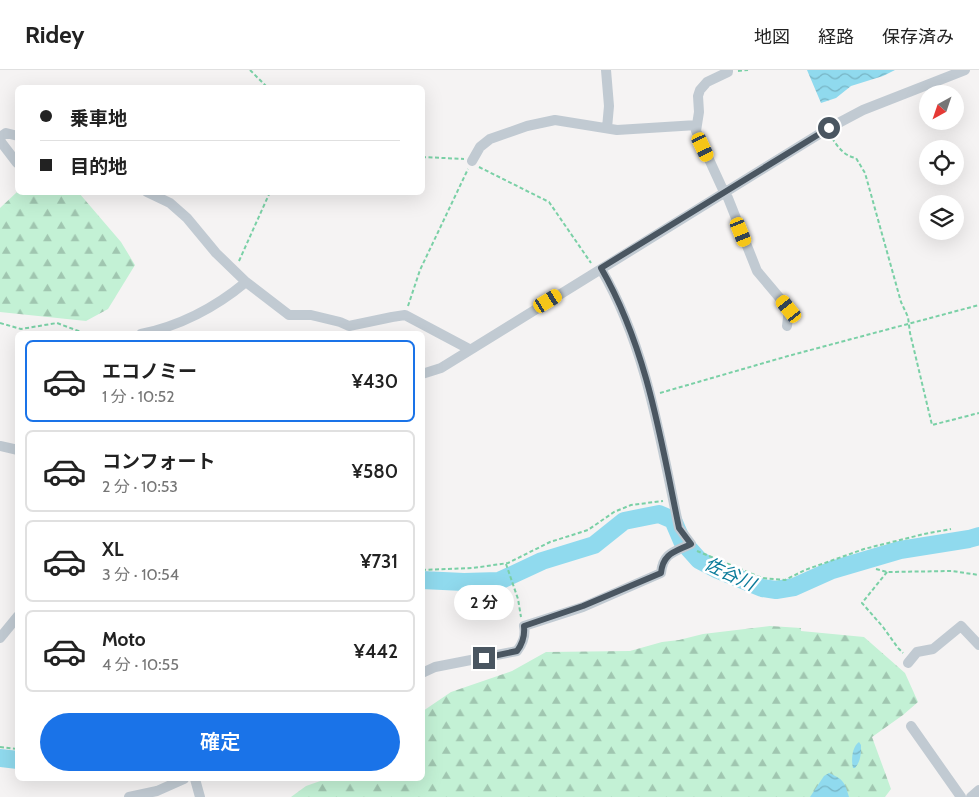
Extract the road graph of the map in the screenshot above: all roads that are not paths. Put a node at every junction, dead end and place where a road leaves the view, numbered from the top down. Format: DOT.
graph roads {
  1 [pos="606,70"];
  2 [pos="728,70"];
  3 [pos="965,70"];
  4 [pos="697,126"];
  5 [pos="607,128"];
  6 [pos="15,135"];
  7 [pos="0,138"];
  8 [pos="15,160"];
  9 [pos="472,161"];
  10 [pos="724,192"];
  11 [pos="153,195"];
  12 [pos="599,270"];
  13 [pos="246,282"];
  14 [pos="787,326"];
  15 [pos="150,331"];
  16 [pos="468,350"];
  17 [pos="425,373"];
  18 [pos="0,446"];
  19 [pos="15,449"];
  20 [pos="15,620"];
  21 [pos="0,638"];
  22 [pos="979,645"];
  23 [pos="909,661"];
  24 [pos="425,672"];
  25 [pos="911,726"];
  26 [pos="180,781"];
  27 [pos="195,781"];
  28 [pos="979,790"];
  29 [pos="129,797"];
  30 [pos="200,797"];
  31 [pos="961,797"];
  32 [pos="971,797"];
  1 -- 5 [label="street"];
  2 -- 4 [label="street"];
  3 -- 10 [label="street"];
  4 -- 5 [label="street"];
  4 -- 10 [label="street"];
  5 -- 9 [label="street"];
  6 -- 7 [label="street"];
  7 -- 8 [label="street"];
  10 -- 12 [label="street"];
  10 -- 14 [label="street"];
  11 -- 13 [label="street"];
  12 -- 16 [label="street"];
  12 -- 24 [label="street"];
  13 -- 15 [label="street"];
  13 -- 16 [label="street"];
  16 -- 17 [label="street"];
  18 -- 19 [label="street"];
  20 -- 21 [label="street"];
  22 -- 23 [label="street"];
  25 -- 31 [label="street"];
  26 -- 29 [label="street"];
  27 -- 30 [label="street"];
  28 -- 32 [label="street"];
}
